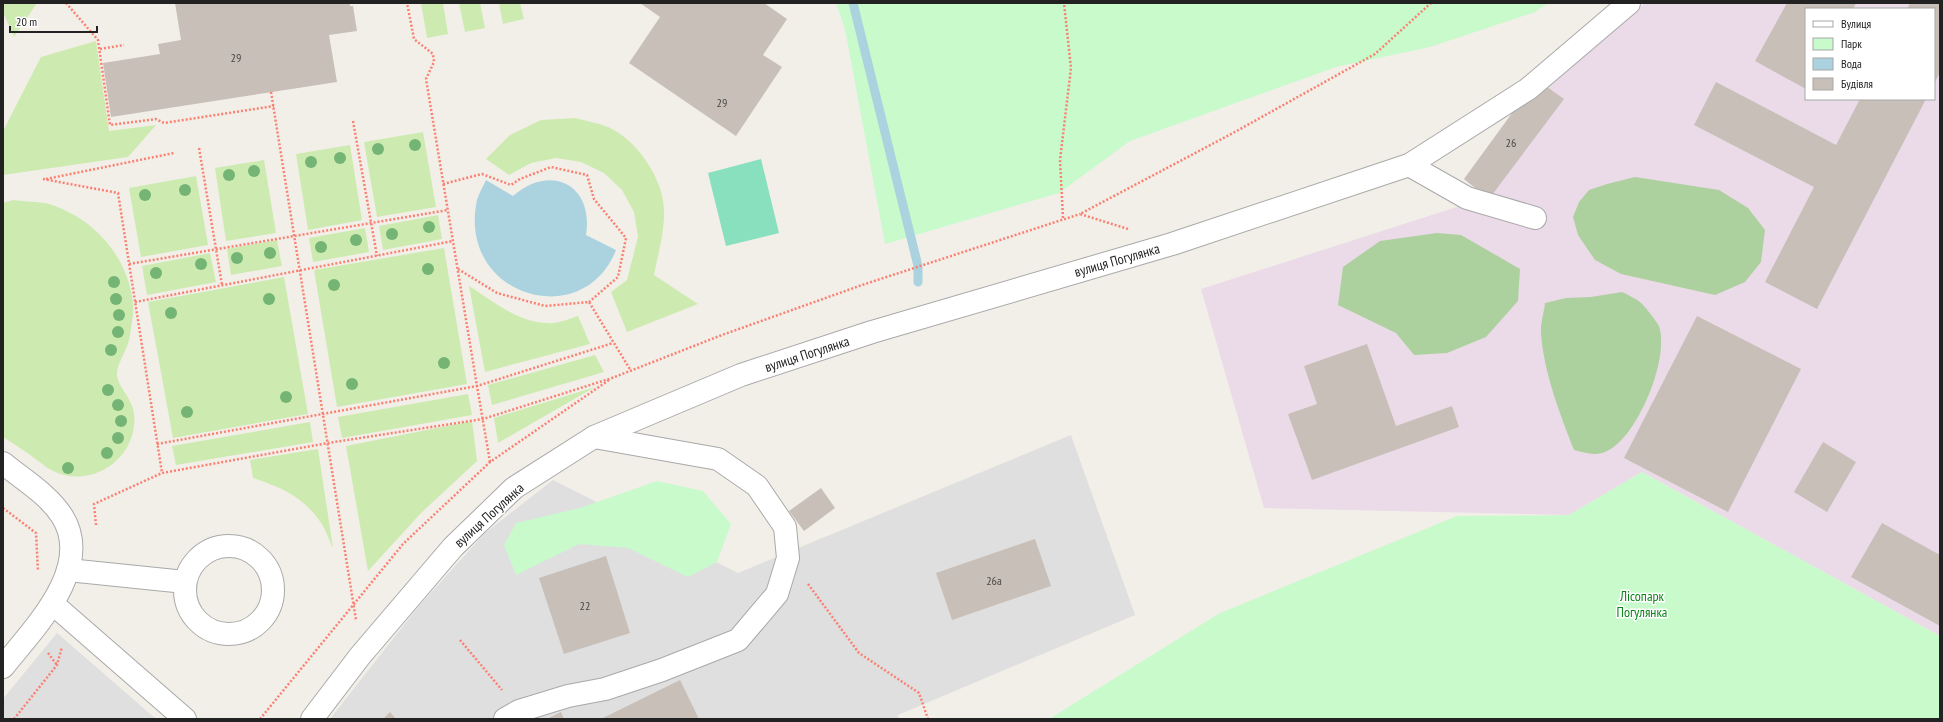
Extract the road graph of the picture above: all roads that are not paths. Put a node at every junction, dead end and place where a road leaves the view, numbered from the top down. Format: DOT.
graph roads {
  1 [pos="1629,3"];
  2 [pos="1409,166"];
  3 [pos="1535,218"];
  4 [pos="594,437"];
  5 [pos="3,463"];
  6 [pos="68,570"];
  7 [pos="185,582"];
  8 [pos="53,604"];
  9 [pos="3,667"];
  10 [pos="512,715"];
  11 [pos="185,719"];
  12 [pos="312,719"];
  1 -- 2 [label="street, вулиця Погулянка"];
  2 -- 3 [label="street"];
  2 -- 4 [label="street, вулиця Погулянка"];
  4 -- 10 [label="street"];
  4 -- 12 [label="street, вулиця Погулянка"];
  5 -- 6 [label="street"];
  6 -- 7 [label="street"];
  6 -- 8 [label="street"];
  7 -- 7 [label="street"];
  8 -- 9 [label="street"];
  8 -- 11 [label="street"];
}
